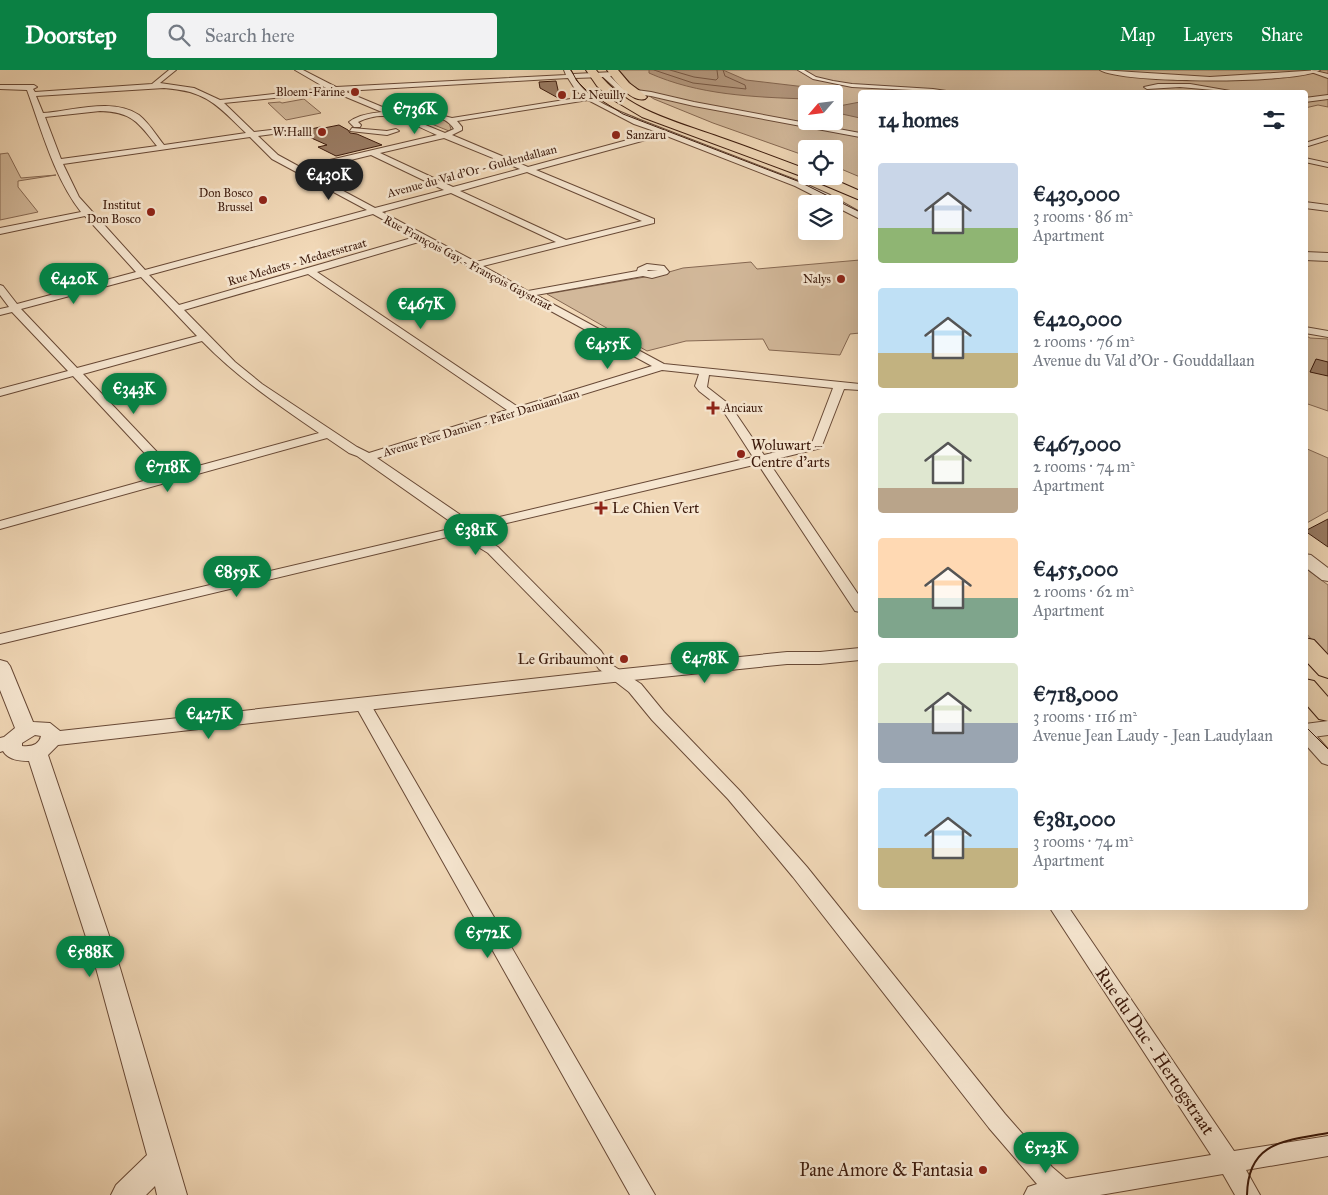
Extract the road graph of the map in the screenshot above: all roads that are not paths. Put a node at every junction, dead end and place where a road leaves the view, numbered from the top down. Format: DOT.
graph roads {
  1 [pos="173,70"];
  2 [pos="298,70"];
  3 [pos="800,70"];
  4 [pos="1103,70"];
  5 [pos="1315,70"];
  6 [pos="568,73"];
  7 [pos="603,73"];
  8 [pos="494,74"];
  9 [pos="1145,75"];
  10 [pos="1328,76"];
  11 [pos="505,80"];
  12 [pos="153,86"];
  13 [pos="0,87"];
  14 [pos="25,87"];
  15 [pos="1147,87"];
  16 [pos="335,90"];
  17 [pos="926,90"];
  18 [pos="1142,90"];
  19 [pos="1224,90"];
  20 [pos="72,91"];
  21 [pos="631,91"];
  22 [pos="32,94"];
  23 [pos="1328,97"];
  24 [pos="589,98"];
  25 [pos="1308,100"];
  26 [pos="217,102"];
  27 [pos="393,114"];
  28 [pos="40,115"];
  29 [pos="452,120"];
  30 [pos="355,127"];
  31 [pos="286,130"];
  32 [pos="396,131"];
  33 [pos="664,133"];
  34 [pos="252,135"];
  35 [pos="446,135"];
  36 [pos="858,135"];
  37 [pos="1328,138"];
  38 [pos="1308,144"];
  39 [pos="162,147"];
  40 [pos="373,153"];
  41 [pos="1308,154"];
  42 [pos="798,157"];
  43 [pos="1308,161"];
  44 [pos="58,162"];
  45 [pos="1315,162"];
  46 [pos="1328,166"];
  47 [pos="527,169"];
  48 [pos="298,170"];
  49 [pos="798,170"];
  50 [pos="843,174"];
  51 [pos="850,177"];
  52 [pos="835,185"];
  53 [pos="450,190"];
  54 [pos="858,195"];
  55 [pos="1308,205"];
  56 [pos="1328,208"];
  57 [pos="372,211"];
  58 [pos="87,213"];
  59 [pos="858,215"];
  60 [pos="0,231"];
  61 [pos="422,238"];
  62 [pos="565,243"];
  63 [pos="1308,256"];
  64 [pos="1328,257"];
  65 [pos="473,266"];
  66 [pos="310,271"];
  67 [pos="142,273"];
  68 [pos="642,273"];
  69 [pos="0,288"];
  70 [pos="525,294"];
  71 [pos="15,308"];
  72 [pos="178,309"];
  73 [pos="0,312"];
  74 [pos="1308,331"];
  75 [pos="1328,334"];
  76 [pos="204,337"];
  77 [pos="661,367"];
  78 [pos="705,371"];
  79 [pos="74,372"];
  80 [pos="840,385"];
  81 [pos="858,387"];
  82 [pos="0,393"];
  83 [pos="516,412"];
  84 [pos="328,434"];
  85 [pos="367,457"];
  86 [pos="761,458"];
  87 [pos="174,477"];
  88 [pos="0,525"];
  89 [pos="466,528"];
  90 [pos="1308,560"];
  91 [pos="1328,576"];
  92 [pos="858,605"];
  93 [pos="0,639"];
  94 [pos="858,646"];
  95 [pos="1308,648"];
  96 [pos="858,654"];
  97 [pos="787,658"];
  98 [pos="0,666"];
  99 [pos="1328,670"];
  100 [pos="620,676"];
  101 [pos="1308,690"];
  102 [pos="363,705"];
  103 [pos="1328,713"];
  104 [pos="1328,728"];
  105 [pos="1308,732"];
  106 [pos="1308,736"];
  107 [pos="25,742"];
  108 [pos="1328,759"];
  109 [pos="1060,910"];
  110 [pos="1328,1146"];
  111 [pos="162,1159"];
  112 [pos="1228,1163"];
  113 [pos="1066,1193"];
  114 [pos="126,1195"];
  115 [pos="172,1195"];
  116 [pos="643,1195"];
  117 [pos="1036,1195"];
  118 [pos="1248,1195"];
  1 -- 12 [label="street"];
  2 -- 16 [label="street"];
  3 -- 17 [label="street"];
  4 -- 9 [label="street"];
  5 -- 9 [label="street"];
  5 -- 10 [label="street"];
  6 -- 7 [label="street"];
  6 -- 11 [label="street"];
  6 -- 24 [label="street"];
  7 -- 21 [label="main road"];
  7 -- 49 [label="main road"];
  8 -- 11 [label="street"];
  9 -- 15 [label="street"];
  11 -- 16 [label="street"];
  12 -- 20 [label="street, Rue François Gay - François Gaystraat"];
  12 -- 26 [label="street, Rue François Gay - François Gaystraat"];
  13 -- 14 [label="street"];
  14 -- 20 [label="street"];
  14 -- 22 [label="street"];
  15 -- 18 [label="street"];
  15 -- 19 [label="street"];
  16 -- 26 [label="street"];
  16 -- 27 [label="street"];
  20 -- 22 [label="street"];
  21 -- 36 [label="street"];
  21 -- 42 [label="main road"];
  22 -- 28 [label="street"];
  23 -- 25 [label="street"];
  24 -- 29 [label="street"];
  24 -- 33 [label="street"];
  26 -- 34 [label="street, Rue François Gay - François Gaystraat"];
  27 -- 29 [label="street"];
  27 -- 30 [label="street"];
  27 -- 35 [label="street"];
  28 -- 39 [label="street"];
  28 -- 44 [label="street"];
  29 -- 35 [label="street"];
  30 -- 32 [label="street"];
  31 -- 34 [label="street"];
  33 -- 47 [label="street, Avenue du Val d'Or - Guldendallaan"];
  33 -- 59 [label="street"];
  34 -- 39 [label="street"];
  34 -- 48 [label="street, Rue François Gay - François Gaystraat"];
  35 -- 40 [label="street"];
  35 -- 47 [label="street"];
  37 -- 38 [label="street"];
  39 -- 44 [label="street"];
  40 -- 48 [label="street"];
  40 -- 53 [label="street"];
  41 -- 45 [label="street"];
  43 -- 45 [label="street"];
  44 -- 58 [label="street"];
  45 -- 46 [label="street"];
  47 -- 53 [label="street, Avenue du Val d'Or - Guldendallaan"];
  47 -- 62 [label="street"];
  48 -- 57 [label="street, Rue François Gay - François Gaystraat"];
  50 -- 51 [label="main road"];
  52 -- 54 [label="main road"];
  53 -- 57 [label="street, Avenue du Val d'Or - Guldendallaan"];
  53 -- 62 [label="street"];
  55 -- 56 [label="street"];
  57 -- 61 [label="street, Rue François Gay - François Gaystraat"];
  57 -- 67 [label="street, Avenue du Val d'Or - Guldendallaan"];
  58 -- 60 [label="street"];
  58 -- 67 [label="street"];
  61 -- 65 [label="street, Rue François Gay - François Gaystraat"];
  61 -- 66 [label="street, Rue Medaets - Medaetsstraat"];
  62 -- 65 [label="street"];
  63 -- 64 [label="street"];
  65 -- 70 [label="street, Rue François Gay - François Gaystraat"];
  66 -- 72 [label="street, Rue Medaets - Medaetsstraat"];
  66 -- 83 [label="street"];
  67 -- 71 [label="street, Avenue du Val d'Or - Guldendallaan"];
  67 -- 72 [label="street"];
  68 -- 70 [label="street"];
  69 -- 71 [label="street"];
  70 -- 77 [label="street, Rue François Gay - François Gaystraat"];
  71 -- 73 [label="street, Avenue du Val d'Or - Guldendallaan"];
  71 -- 79 [label="street"];
  72 -- 76 [label="street"];
  74 -- 75 [label="street"];
  76 -- 79 [label="street"];
  76 -- 84 [label="street"];
  77 -- 78 [label="street, Avenue Père Damien - Pater Damiaanlaan"];
  77 -- 83 [label="street, Avenue Père Damien - Pater Damiaanlaan"];
  78 -- 80 [label="street, Avenue Père Damien - Pater Damiaanlaan"];
  78 -- 86 [label="street"];
  79 -- 82 [label="street"];
  79 -- 87 [label="street"];
  80 -- 81 [label="street, Avenue Père Damien - Pater Damiaanlaan"];
  80 -- 86 [label="street"];
  83 -- 85 [label="street, Avenue Père Damien - Pater Damiaanlaan"];
  84 -- 85 [label="street"];
  84 -- 87 [label="street"];
  85 -- 89 [label="street"];
  86 -- 89 [label="street"];
  86 -- 92 [label="street"];
  87 -- 88 [label="street"];
  89 -- 93 [label="street"];
  89 -- 100 [label="street"];
  90 -- 91 [label="street"];
  94 -- 97 [label="street"];
  95 -- 99 [label="main road"];
  96 -- 97 [label="street"];
  97 -- 100 [label="street"];
  98 -- 107 [label="street"];
  100 -- 102 [label="street"];
  100 -- 113 [label="street"];
  101 -- 103 [label="main road"];
  102 -- 107 [label="street"];
  102 -- 116 [label="street"];
  104 -- 105 [label="street"];
  106 -- 108 [label="street"];
  107 -- 111 [label="street"];
  109 -- 112 [label="street, Rue du Duc - Hertogstraat"];
  110 -- 112 [label="street"];
  111 -- 114 [label="street"];
  111 -- 115 [label="street"];
  112 -- 113 [label="street"];
  112 -- 118 [label="street, Rue du Duc - Hertogstraat"];
  113 -- 117 [label="street"];
}
